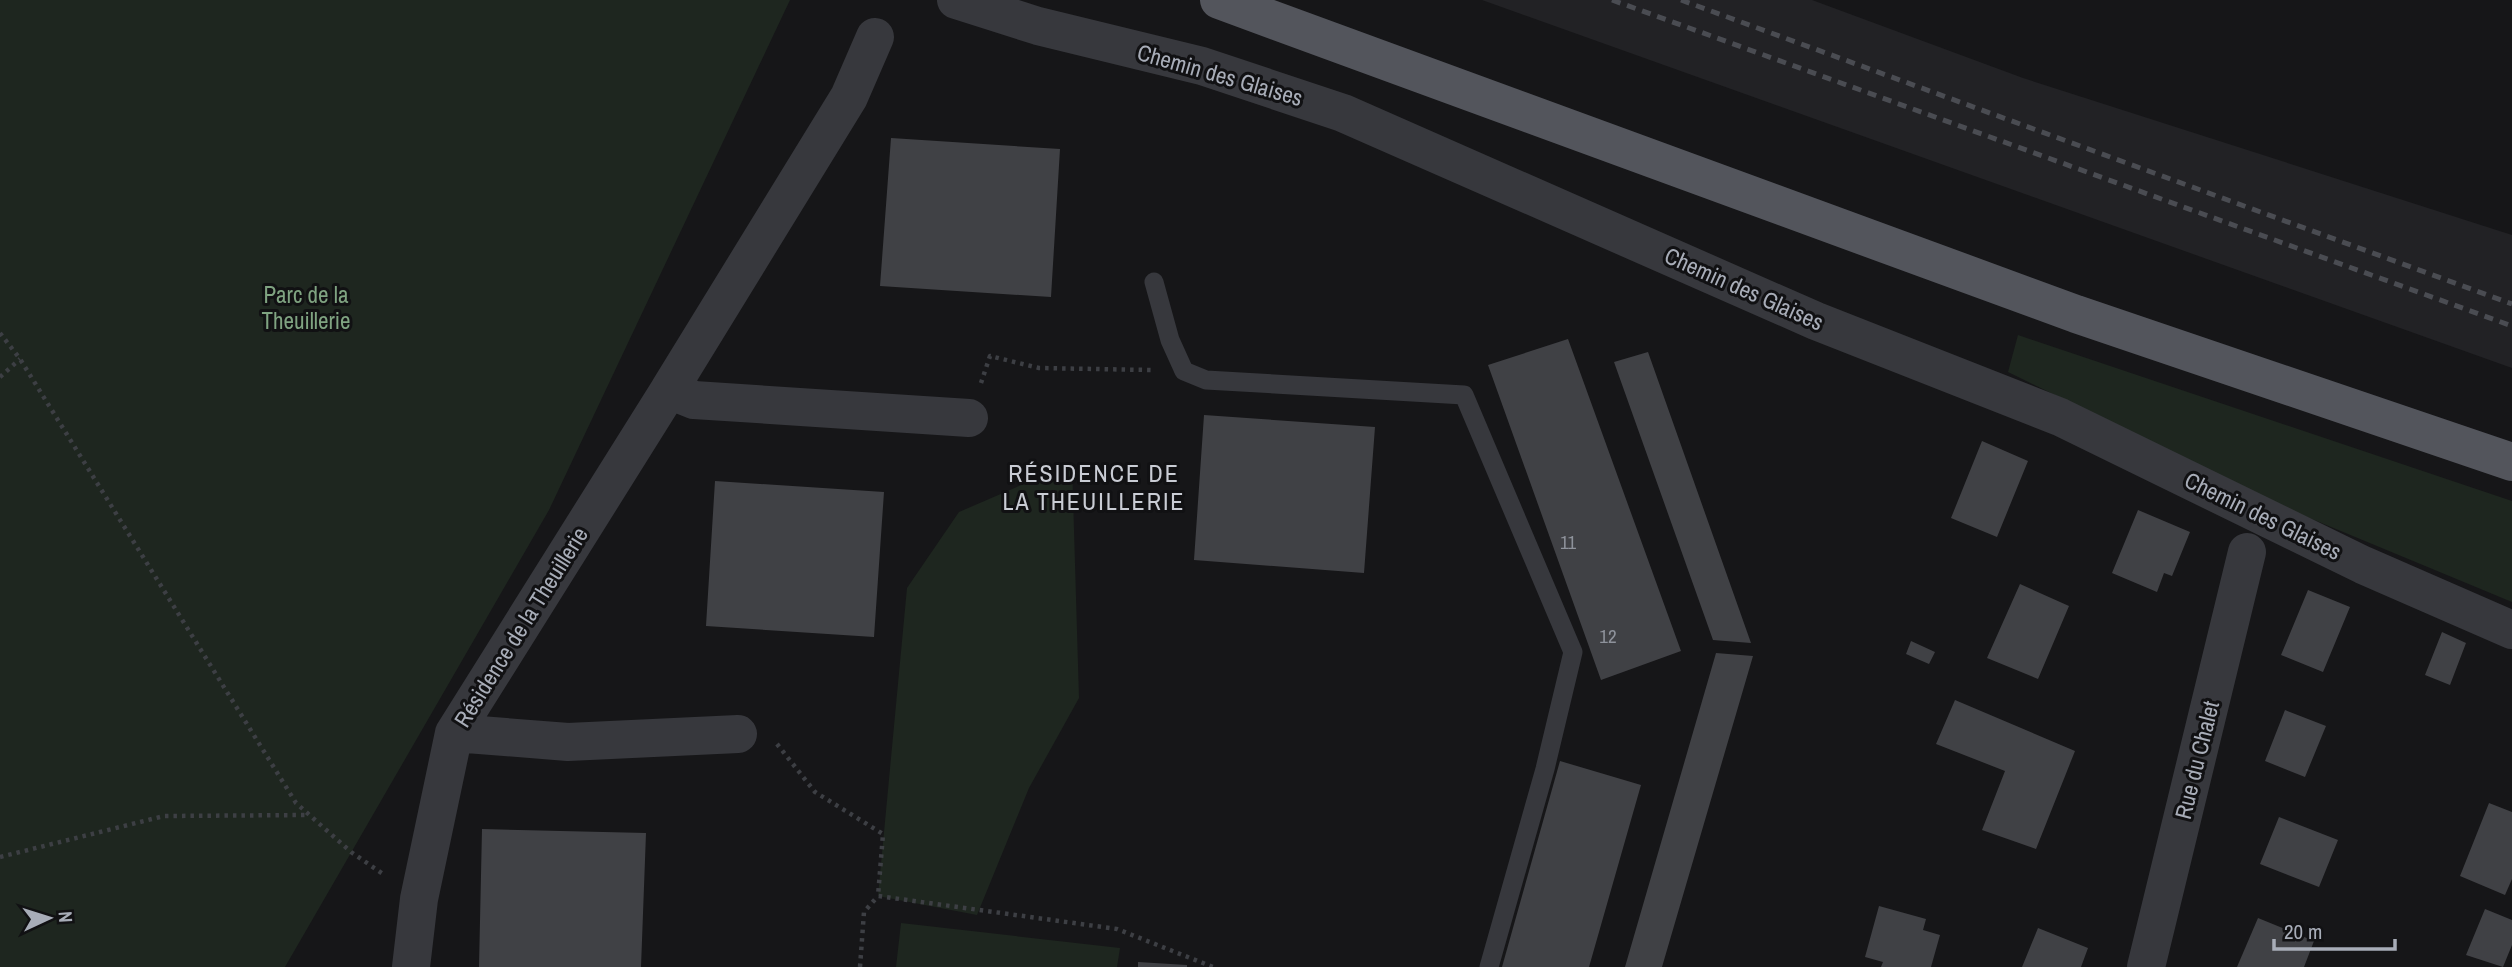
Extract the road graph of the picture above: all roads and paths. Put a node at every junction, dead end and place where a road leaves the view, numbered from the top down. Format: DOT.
graph roads {
  1 [pos="956,0"];
  2 [pos="1219,0"];
  3 [pos="875,37"];
  4 [pos="1154,282"];
  5 [pos="0,333"];
  6 [pos="20,359"];
  7 [pos="1184,371"];
  8 [pos="0,377"];
  9 [pos="669,390"];
  10 [pos="969,418"];
  11 [pos="2512,462"];
  12 [pos="2247,552"];
  13 [pos="2512,630"];
  14 [pos="454,733"];
  15 [pos="738,734"];
  16 [pos="310,815"];
  17 [pos="0,857"];
  18 [pos="878,896"];
  19 [pos="419,899"];
  20 [pos="411,967"];
  21 [pos="860,967"];
  22 [pos="1213,967"];
  23 [pos="1489,967"];
  24 [pos="2146,967"];
  1 -- 13 [label="street, Chemin des Glaises"];
  2 -- 11 [label="main road"];
  3 -- 9 [label="street, Résidence de la Theuillerie"];
  4 -- 7 [label="lane"];
  5 -- 6 [label="path"];
  6 -- 8 [label="path"];
  6 -- 16 [label="path"];
  7 -- 10 [label="path"];
  7 -- 23 [label="lane"];
  9 -- 10 [label="street"];
  9 -- 14 [label="street, Résidence de la Theuillerie"];
  12 -- 24 [label="street, Rue du Chalet"];
  14 -- 15 [label="street"];
  14 -- 19 [label="street, Résidence de la Theuillerie"];
  15 -- 18 [label="path"];
  16 -- 17 [label="path"];
  16 -- 19 [label="path"];
  18 -- 21 [label="path"];
  18 -- 22 [label="path"];
  19 -- 20 [label="street, Résidence de la Theuillerie"];
}
